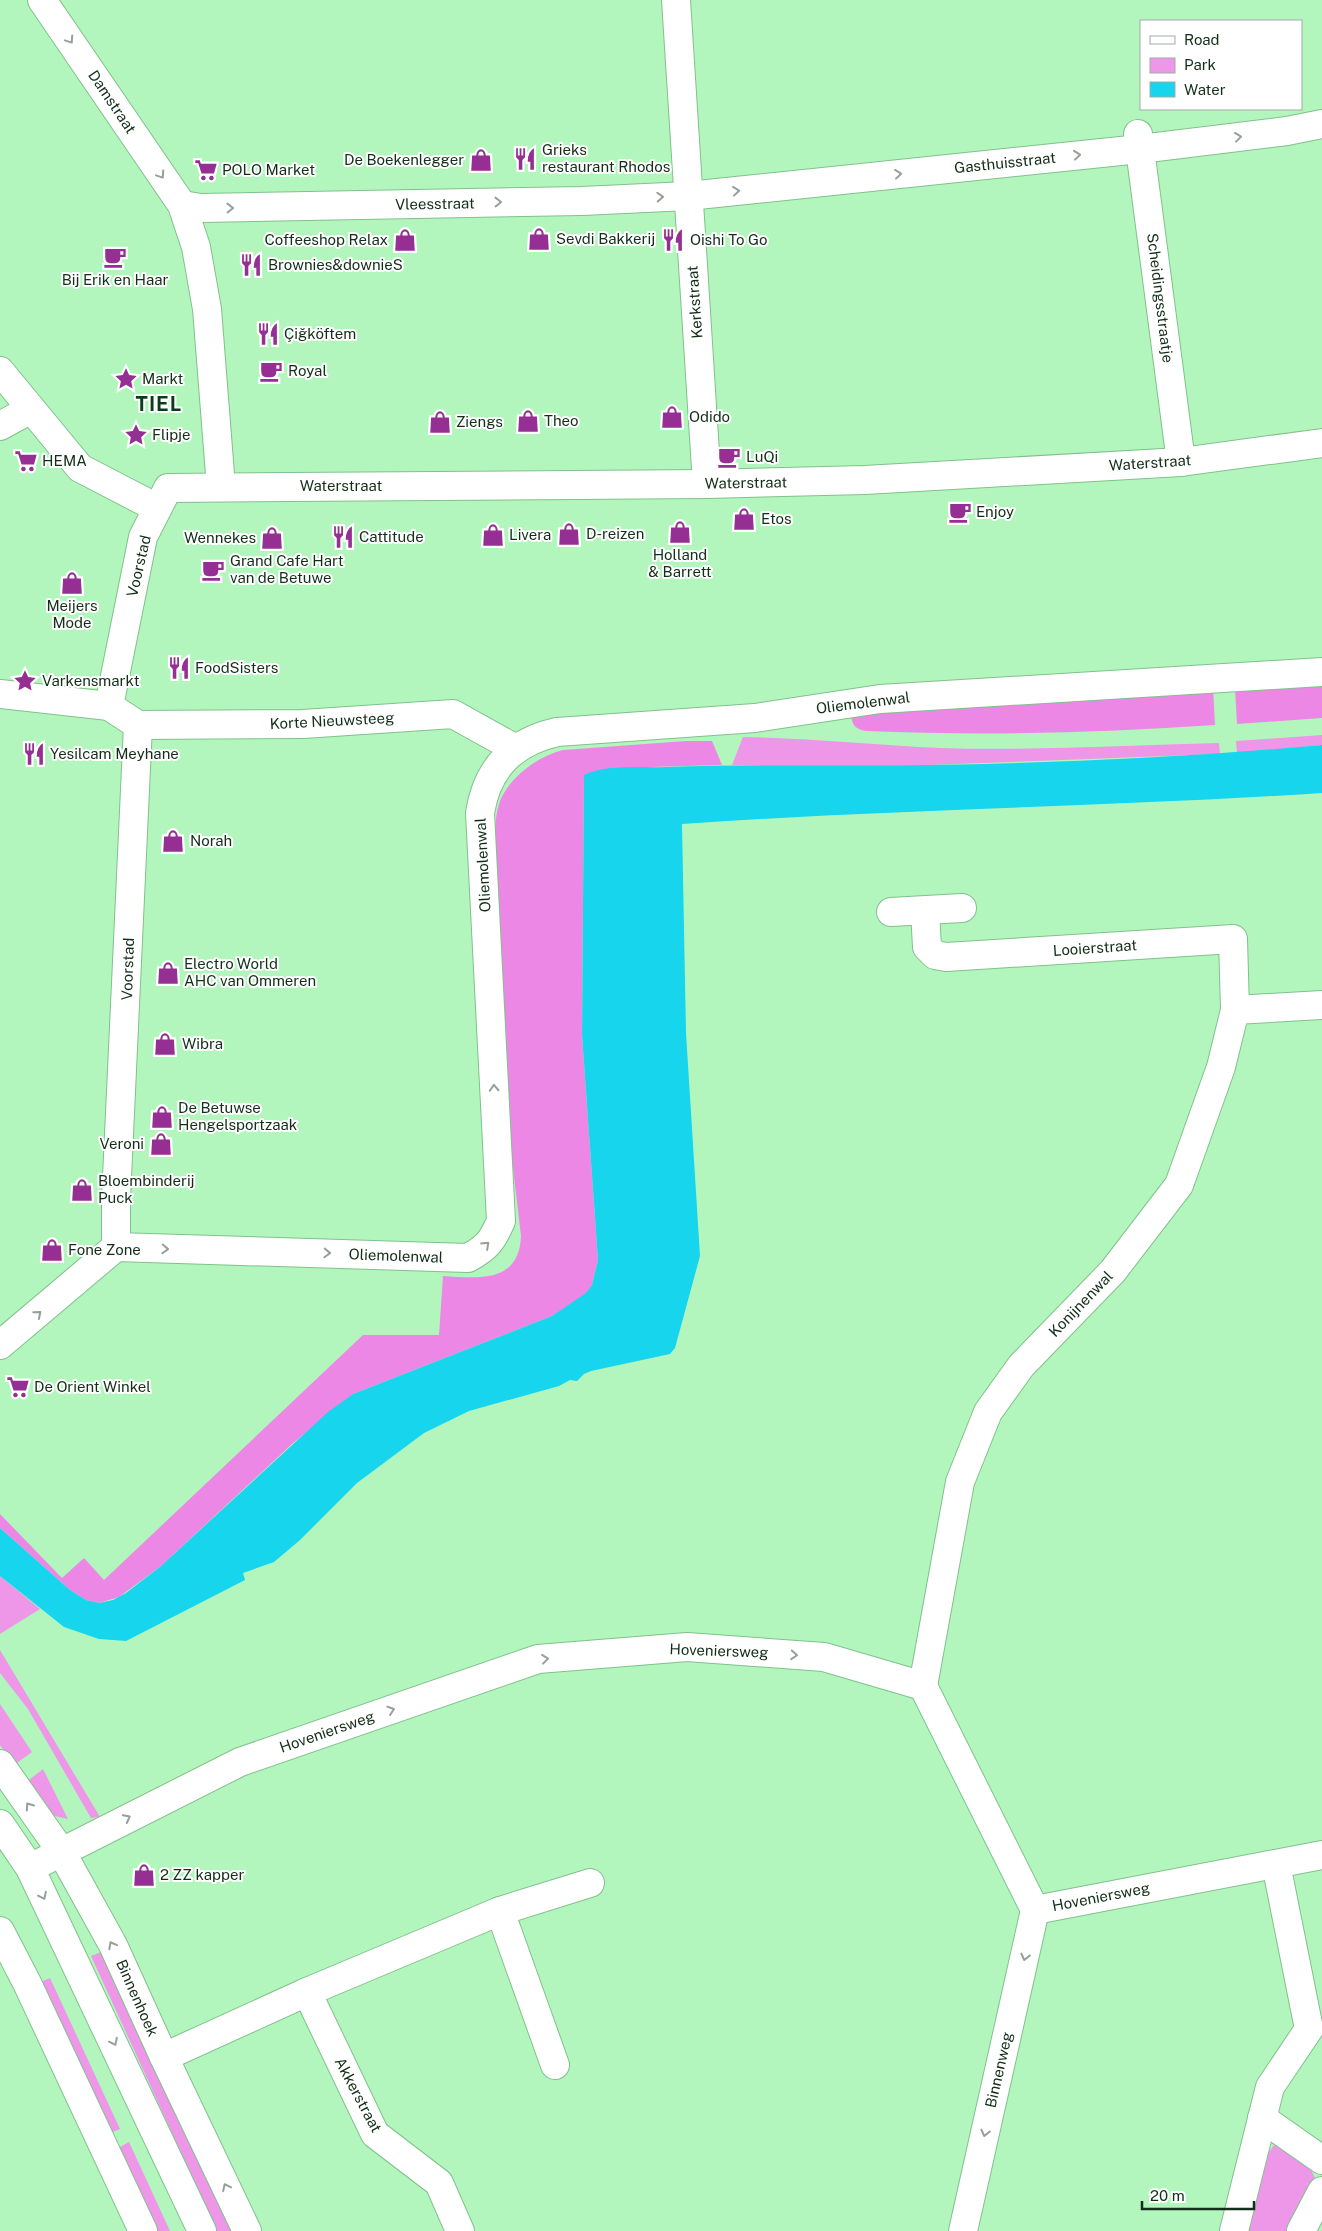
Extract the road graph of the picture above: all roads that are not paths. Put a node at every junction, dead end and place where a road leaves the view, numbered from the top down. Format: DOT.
graph roads {
  1 [pos="42,0"];
  2 [pos="676,0"];
  3 [pos="1322,124"];
  4 [pos="1139,141"];
  5 [pos="688,196"];
  6 [pos="182,205"];
  7 [pos="0,371"];
  8 [pos="31,408"];
  9 [pos="0,426"];
  10 [pos="1322,442"];
  11 [pos="1181,462"];
  12 [pos="707,484"];
  13 [pos="221,487"];
  14 [pos="163,498"];
  15 [pos="1322,672"];
  16 [pos="0,694"];
  17 [pos="109,706"];
  18 [pos="138,725"];
  19 [pos="516,749"];
  20 [pos="962,908"];
  21 [pos="926,911"];
  22 [pos="891,912"];
  23 [pos="1322,1005"];
  24 [pos="1235,1010"];
  25 [pos="116,1247"];
  26 [pos="0,1345"];
  27 [pos="922,1686"];
  28 [pos="3,1774"];
  29 [pos="0,1824"];
  30 [pos="72,1845"];
  31 [pos="1322,1855"];
  32 [pos="1276,1864"];
  33 [pos="30,1868"];
  34 [pos="590,1883"];
  35 [pos="1036,1910"];
  36 [pos="500,1912"];
  37 [pos="0,1931"];
  38 [pos="307,1992"];
  39 [pos="164,2058"];
  40 [pos="555,2066"];
  41 [pos="1262,2118"];
  42 [pos="1322,2160"];
  43 [pos="1322,2192"];
  44 [pos="143,2231"];
  45 [pos="202,2231"];
  46 [pos="247,2231"];
  47 [pos="460,2231"];
  48 [pos="963,2231"];
  49 [pos="1234,2231"];
  50 [pos="1301,2231"];
  1 -- 6 [label="street, Damstraat, one-way"];
  2 -- 5 [label="street, Kerkstraat"];
  4 -- 3 [label="street, Gasthuisstraat, one-way"];
  5 -- 4 [label="street, Gasthuisstraat, one-way"];
  4 -- 11 [label="street, Scheidingsstraatje"];
  6 -- 5 [label="street, Vleesstraat, one-way"];
  5 -- 12 [label="street, Kerkstraat"];
  6 -- 13 [label="street"];
  7 -- 8 [label="street"];
  8 -- 9 [label="street"];
  8 -- 14 [label="street"];
  10 -- 11 [label="street, Waterstraat"];
  11 -- 12 [label="street, Waterstraat"];
  12 -- 13 [label="street, Waterstraat"];
  13 -- 14 [label="street, Waterstraat"];
  14 -- 17 [label="street, Voorstad"];
  15 -- 19 [label="street, Oliemolenwal"];
  16 -- 17 [label="street"];
  17 -- 18 [label="street"];
  18 -- 19 [label="street, Korte Nieuwsteeg"];
  18 -- 25 [label="street, Voorstad"];
  25 -- 19 [label="street, Oliemolenwal, one-way"];
  20 -- 21 [label="street"];
  21 -- 22 [label="street"];
  21 -- 24 [label="street, Looierstraat"];
  23 -- 24 [label="street"];
  24 -- 27 [label="street, Konijnenwal"];
  26 -- 25 [label="street, one-way"];
  30 -- 27 [label="street, Hoveniersweg, one-way"];
  27 -- 35 [label="street, Hoveniersweg"];
  30 -- 28 [label="street, Binnenhoek, one-way"];
  29 -- 33 [label="street"];
  30 -- 33 [label="street, Hoveniersweg"];
  39 -- 30 [label="street, Binnenhoek, one-way"];
  31 -- 32 [label="street, Hoveniersweg"];
  32 -- 35 [label="street, Hoveniersweg"];
  32 -- 41 [label="street"];
  33 -- 45 [label="street, one-way"];
  34 -- 36 [label="street"];
  35 -- 48 [label="street, Binnenweg, one-way"];
  36 -- 38 [label="street"];
  36 -- 40 [label="street"];
  37 -- 44 [label="street"];
  38 -- 39 [label="street"];
  38 -- 47 [label="street, Akkerstraat"];
  46 -- 39 [label="street, Binnenhoek, one-way"];
  41 -- 42 [label="street"];
  41 -- 49 [label="street"];
  43 -- 50 [label="street"];
}
